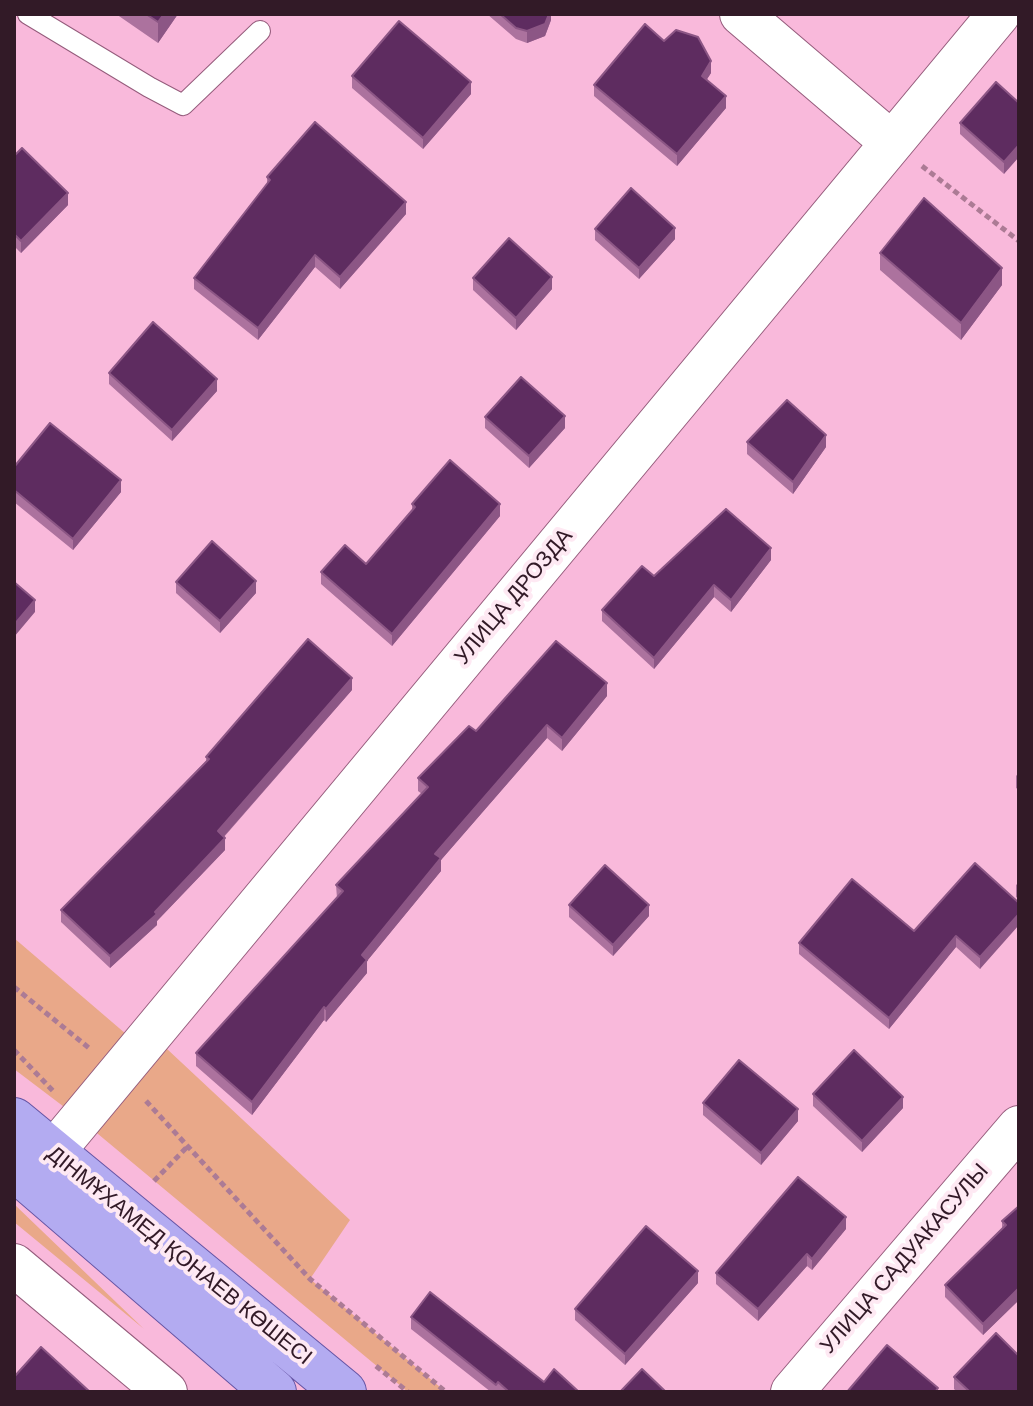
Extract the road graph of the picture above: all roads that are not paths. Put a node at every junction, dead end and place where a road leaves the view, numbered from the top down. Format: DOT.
graph roads {
  1 [pos="28,14"];
  2 [pos="741,14"];
  3 [pos="999,14"];
  4 [pos="260,31"];
  5 [pos="891,142"];
  6 [pos="14,1120"];
  7 [pos="1019,1127"];
  8 [pos="32,1167"];
  9 [pos="16,1272"];
  10 [pos="166,1392"];
  11 [pos="274,1392"];
  12 [pos="344,1392"];
  13 [pos="792,1392"];
  1 -- 4 [label="lane"];
  2 -- 5 [label="street"];
  3 -- 5 [label="street, УЛИЦА ДРОЗДА"];
  5 -- 8 [label="street, УЛИЦА ДРОЗДА"];
  6 -- 8 [label="main road, ДІНМҰХАМЕД ҚОНАЕВ КӨШЕСІ"];
  7 -- 13 [label="street, УЛИЦА САДУАКАСУЛЫ"];
  8 -- 11 [label="main road, ДІНМҰХАМЕД ҚОНАЕВ КӨШЕСІ"];
  8 -- 12 [label="main road, ДІНМҰХАМЕД ҚОНАЕВ КӨШЕСІ"];
  9 -- 10 [label="street"];
}
